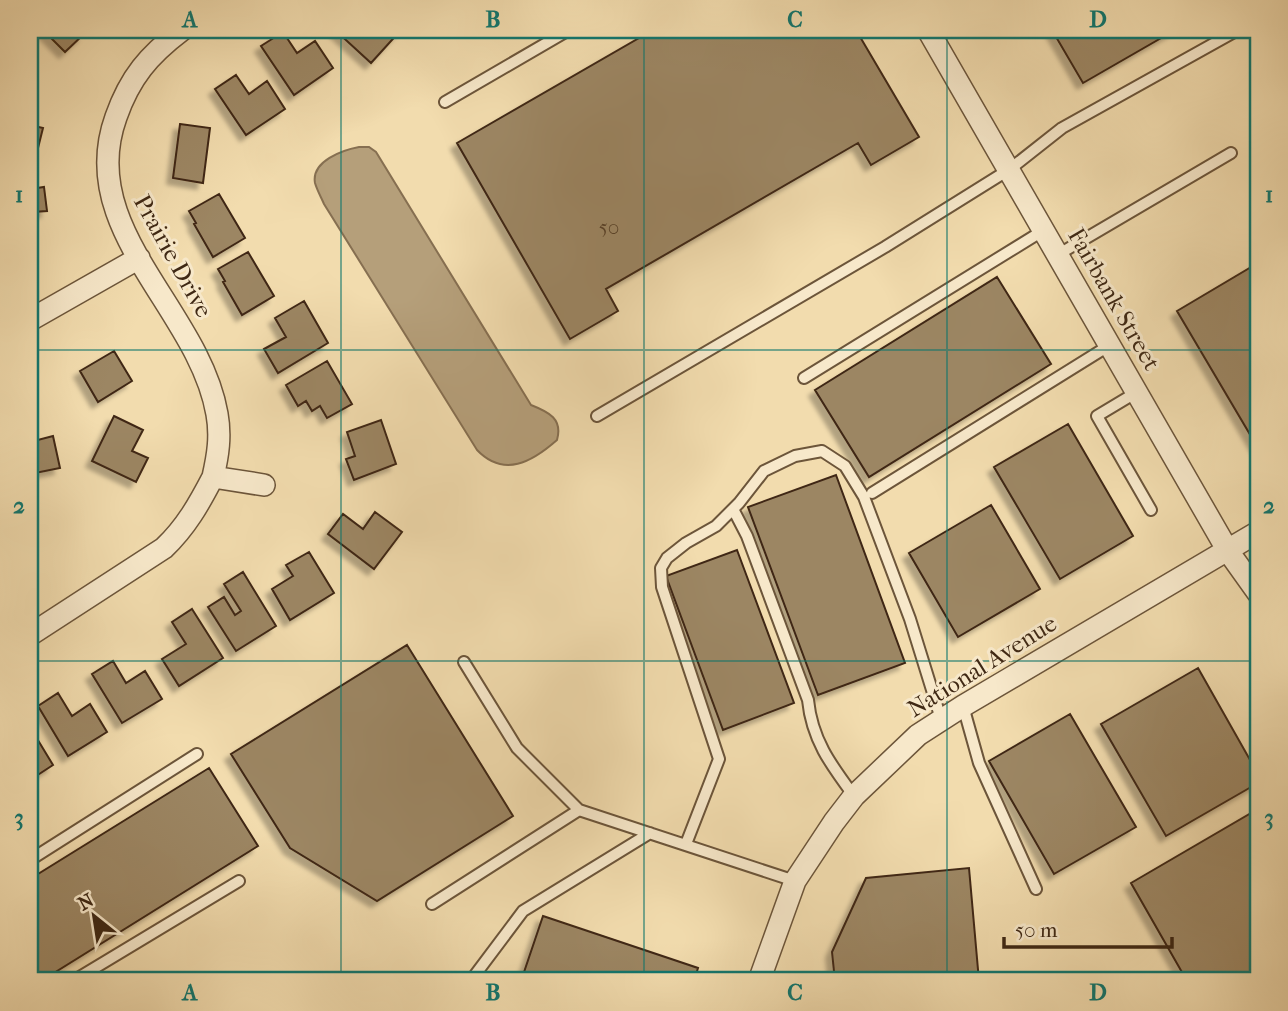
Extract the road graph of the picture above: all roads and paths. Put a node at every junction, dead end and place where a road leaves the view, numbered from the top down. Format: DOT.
graph roads {
  1 [pos="182,30"];
  2 [pos="569,30"];
  3 [pos="928,30"];
  4 [pos="1238,30"];
  5 [pos="445,102"];
  6 [pos="1231,153"];
  7 [pos="1010,169"];
  8 [pos="1044,230"];
  9 [pos="1059,254"];
  10 [pos="139,258"];
  11 [pos="30,320"];
  12 [pos="1110,345"];
  13 [pos="804,378"];
  14 [pos="1137,392"];
  15 [pos="597,416"];
  16 [pos="214,477"];
  17 [pos="264,485"];
  18 [pos="872,493"];
  19 [pos="733,509"];
  20 [pos="1151,510"];
  21 [pos="1258,532"];
  22 [pos="1228,551"];
  23 [pos="1258,593"];
  24 [pos="30,635"];
  25 [pos="464,662"];
  26 [pos="963,706"];
  27 [pos="941,719"];
  28 [pos="197,754"];
  29 [pos="854,796"];
  30 [pos="579,810"];
  31 [pos="650,833"];
  32 [pos="686,844"];
  33 [pos="30,860"];
  34 [pos="239,881"];
  35 [pos="795,881"];
  36 [pos="1036,889"];
  37 [pos="432,904"];
  38 [pos="73,981"];
  39 [pos="476,981"];
  40 [pos="759,981"];
  1 -- 10 [label="street, Prairie Drive"];
  2 -- 5 [label="lane"];
  3 -- 7 [label="street, Fairbank Street"];
  4 -- 7 [label="lane"];
  6 -- 9 [label="lane"];
  7 -- 8 [label="street, Fairbank Street"];
  7 -- 15 [label="lane"];
  8 -- 9 [label="street, Fairbank Street"];
  8 -- 13 [label="lane"];
  9 -- 12 [label="street, Fairbank Street"];
  10 -- 11 [label="street"];
  10 -- 16 [label="street, Prairie Drive"];
  12 -- 14 [label="street, Fairbank Street"];
  12 -- 18 [label="lane"];
  14 -- 20 [label="lane"];
  14 -- 22 [label="street, Fairbank Street"];
  16 -- 17 [label="street"];
  16 -- 24 [label="street"];
  19 -- 27 [label="lane"];
  19 -- 29 [label="lane"];
  19 -- 32 [label="lane"];
  21 -- 22 [label="street, National Avenue"];
  22 -- 23 [label="street, Fairbank Street"];
  22 -- 26 [label="street, National Avenue"];
  25 -- 30 [label="lane"];
  26 -- 27 [label="street, National Avenue"];
  26 -- 36 [label="lane"];
  27 -- 29 [label="street, National Avenue"];
  28 -- 33 [label="lane"];
  29 -- 35 [label="street, National Avenue"];
  30 -- 31 [label="lane"];
  30 -- 37 [label="lane"];
  31 -- 32 [label="lane"];
  31 -- 39 [label="lane"];
  32 -- 35 [label="lane"];
  34 -- 38 [label="lane"];
  35 -- 40 [label="street, National Avenue"];
}
